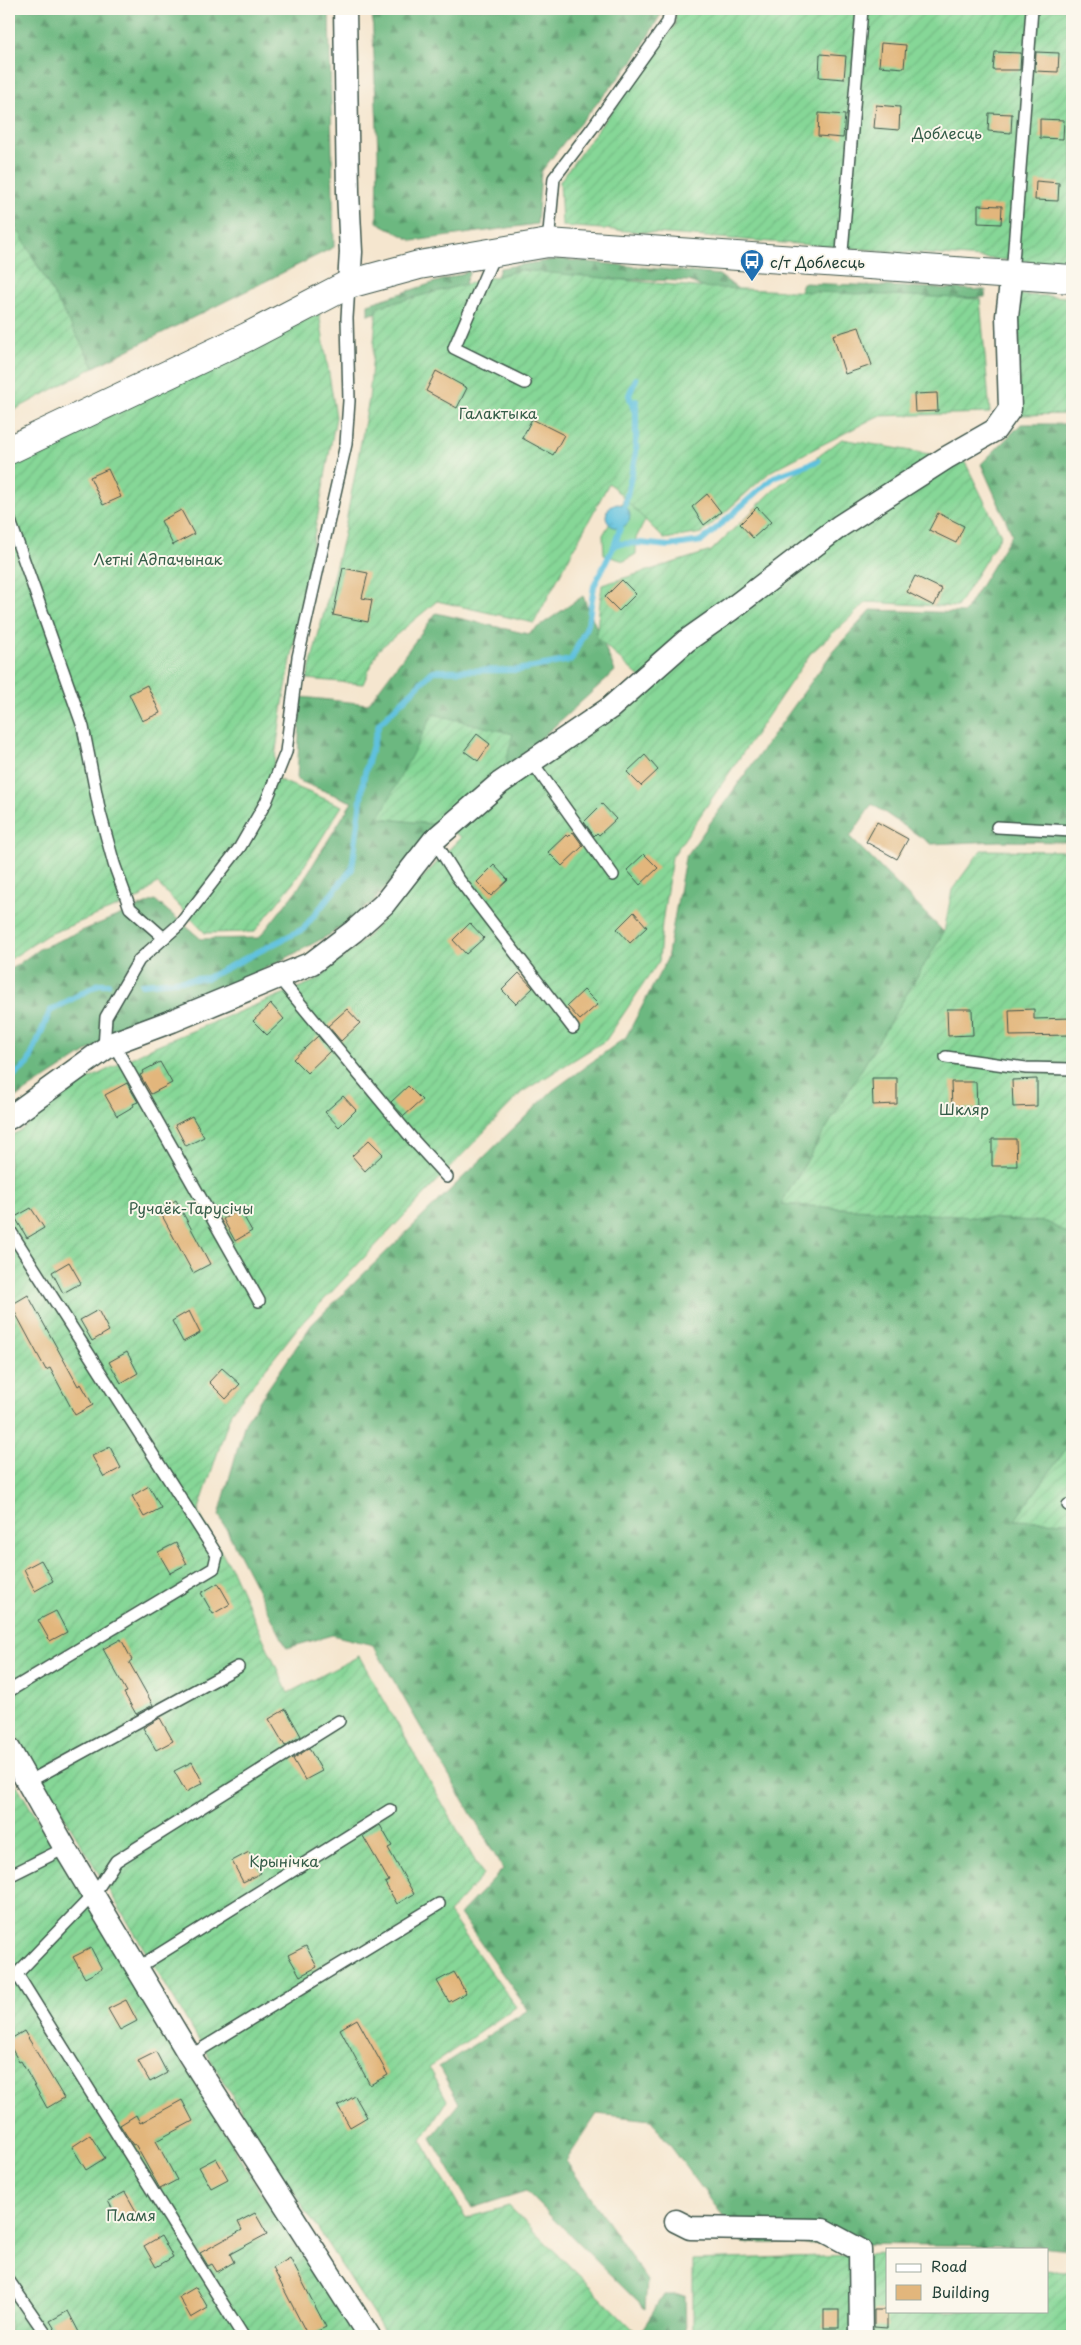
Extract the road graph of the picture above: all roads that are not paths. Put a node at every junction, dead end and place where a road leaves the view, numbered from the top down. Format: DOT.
graph roads {
  1 [pos="345,9"];
  2 [pos="670,9"];
  3 [pos="862,9"];
  4 [pos="1032,9"];
  5 [pos="548,243"];
  6 [pos="496,252"];
  7 [pos="841,264"];
  8 [pos="1012,275"];
  9 [pos="1072,279"];
  10 [pos="349,284"];
  11 [pos="525,383"];
  12 [pos="9,450"];
  13 [pos="9,518"];
  14 [pos="532,762"];
  15 [pos="997,827"];
  16 [pos="1072,831"];
  17 [pos="434,840"];
  18 [pos="613,875"];
  19 [pos="164,938"];
  20 [pos="279,978"];
  21 [pos="573,1028"];
  22 [pos="108,1046"];
  23 [pos="946,1058"];
  24 [pos="1072,1069"];
  25 [pos="9,1118"];
  26 [pos="447,1177"];
  27 [pos="9,1230"];
  28 [pos="260,1301"];
  29 [pos="238,1668"];
  30 [pos="9,1691"];
  31 [pos="339,1721"];
  32 [pos="9,1749"];
  33 [pos="28,1782"];
  34 [pos="390,1810"];
  35 [pos="65,1848"];
  36 [pos="9,1876"];
  37 [pos="94,1894"];
  38 [pos="439,1904"];
  39 [pos="137,1968"];
  40 [pos="13,1978"];
  41 [pos="190,2056"];
  42 [pos="676,2221"];
  43 [pos="9,2280"];
  44 [pos="47,2336"];
  45 [pos="244,2336"];
  46 [pos="369,2336"];
  47 [pos="861,2336"];
  1 -- 10 [label="street"];
  2 -- 5 [label="lane"];
  3 -- 7 [label="lane"];
  4 -- 8 [label="lane"];
  5 -- 6 [label="street"];
  5 -- 7 [label="street"];
  6 -- 10 [label="street"];
  6 -- 11 [label="lane"];
  7 -- 8 [label="street"];
  8 -- 9 [label="street"];
  8 -- 14 [label="street"];
  10 -- 12 [label="street"];
  10 -- 19 [label="lane"];
  13 -- 19 [label="lane"];
  14 -- 17 [label="street"];
  14 -- 18 [label="lane"];
  15 -- 16 [label="lane"];
  17 -- 20 [label="street"];
  17 -- 21 [label="lane"];
  19 -- 22 [label="lane"];
  20 -- 22 [label="street"];
  20 -- 26 [label="lane"];
  22 -- 25 [label="street"];
  22 -- 28 [label="lane"];
  23 -- 24 [label="lane"];
  27 -- 30 [label="lane"];
  29 -- 33 [label="lane"];
  31 -- 37 [label="lane"];
  32 -- 33 [label="street"];
  33 -- 35 [label="street"];
  34 -- 39 [label="lane"];
  35 -- 36 [label="lane"];
  35 -- 37 [label="street"];
  37 -- 39 [label="street"];
  37 -- 40 [label="lane"];
  38 -- 41 [label="lane"];
  39 -- 41 [label="street"];
  40 -- 45 [label="lane"];
  41 -- 46 [label="street"];
  42 -- 47 [label="street"];
  43 -- 44 [label="lane"];
}
